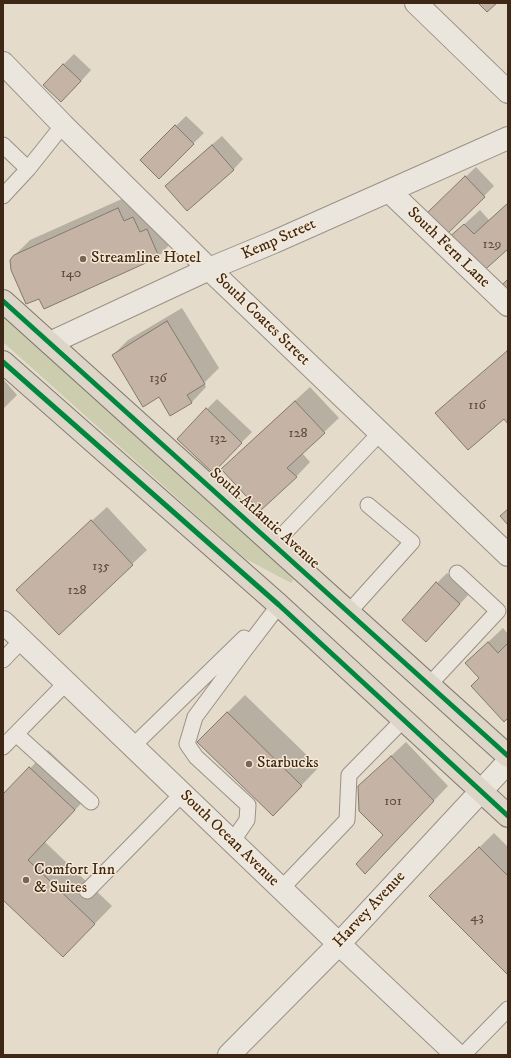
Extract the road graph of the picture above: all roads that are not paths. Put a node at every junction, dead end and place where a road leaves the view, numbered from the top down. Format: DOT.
graph roads {
  1 [pos="416,3"];
  2 [pos="3,63"];
  3 [pos="508,92"];
  4 [pos="63,125"];
  5 [pos="508,138"];
  6 [pos="3,145"];
  7 [pos="28,169"];
  8 [pos="389,191"];
  9 [pos="3,196"];
  10 [pos="210,269"];
  11 [pos="3,301"];
  12 [pos="508,305"];
  13 [pos="50,343"];
  14 [pos="3,362"];
  15 [pos="380,433"];
  16 [pos="368,505"];
  17 [pos="273,544"];
  18 [pos="508,555"];
  19 [pos="457,573"];
  20 [pos="279,605"];
  21 [pos="348,613"];
  22 [pos="3,622"];
  23 [pos="22,640"];
  24 [pos="3,660"];
  25 [pos="66,683"];
  26 [pos="429,685"];
  27 [pos="403,720"];
  28 [pos="16,734"];
  29 [pos="3,747"];
  30 [pos="132,747"];
  31 [pos="508,756"];
  32 [pos="508,762"];
  33 [pos="481,791"];
  34 [pos="182,794"];
  35 [pos="91,802"];
  36 [pos="508,816"];
  37 [pos="232,842"];
  38 [pos="281,889"];
  39 [pos="87,891"];
  40 [pos="339,944"];
  41 [pos="508,1009"];
  42 [pos="229,1055"];
  43 [pos="457,1055"];
  44 [pos="463,1055"];
  1 -- 3 [label="street"];
  2 -- 4 [label="street, South Coates Street"];
  4 -- 7 [label="lane"];
  4 -- 10 [label="street, South Coates Street"];
  5 -- 8 [label="street, Kemp Street"];
  6 -- 7 [label="lane"];
  7 -- 9 [label="lane"];
  8 -- 10 [label="street, Kemp Street"];
  8 -- 12 [label="street, South Fern Lane"];
  10 -- 13 [label="street, Kemp Street"];
  10 -- 15 [label="street, South Coates Street"];
  11 -- 13 [label="main road, South Atlantic Avenue"];
  13 -- 17 [label="main road, South Atlantic Avenue"];
  14 -- 20 [label="main road"];
  15 -- 17 [label="lane"];
  15 -- 18 [label="street, South Coates Street"];
  16 -- 21 [label="lane"];
  17 -- 21 [label="main road, South Atlantic Avenue"];
  19 -- 26 [label="lane"];
  20 -- 27 [label="main road"];
  20 -- 30 [label="lane"];
  20 -- 37 [label="lane"];
  21 -- 26 [label="main road, South Atlantic Avenue"];
  22 -- 23 [label="street, South Ocean Avenue"];
  23 -- 24 [label="lane"];
  23 -- 25 [label="street, South Ocean Avenue"];
  25 -- 28 [label="lane"];
  25 -- 30 [label="street, South Ocean Avenue"];
  26 -- 31 [label="main road, South Atlantic Avenue"];
  27 -- 33 [label="main road"];
  27 -- 38 [label="lane"];
  28 -- 29 [label="lane"];
  28 -- 35 [label="lane"];
  30 -- 34 [label="street, South Ocean Avenue"];
  32 -- 33 [label="street, Harvey Avenue"];
  33 -- 36 [label="main road"];
  33 -- 40 [label="street, Harvey Avenue"];
  34 -- 37 [label="street, South Ocean Avenue"];
  34 -- 39 [label="lane"];
  37 -- 38 [label="street, South Ocean Avenue"];
  38 -- 40 [label="street, South Ocean Avenue"];
  40 -- 42 [label="street, Harvey Avenue"];
  40 -- 43 [label="street, South Ocean Avenue"];
  41 -- 44 [label="lane"];
}
